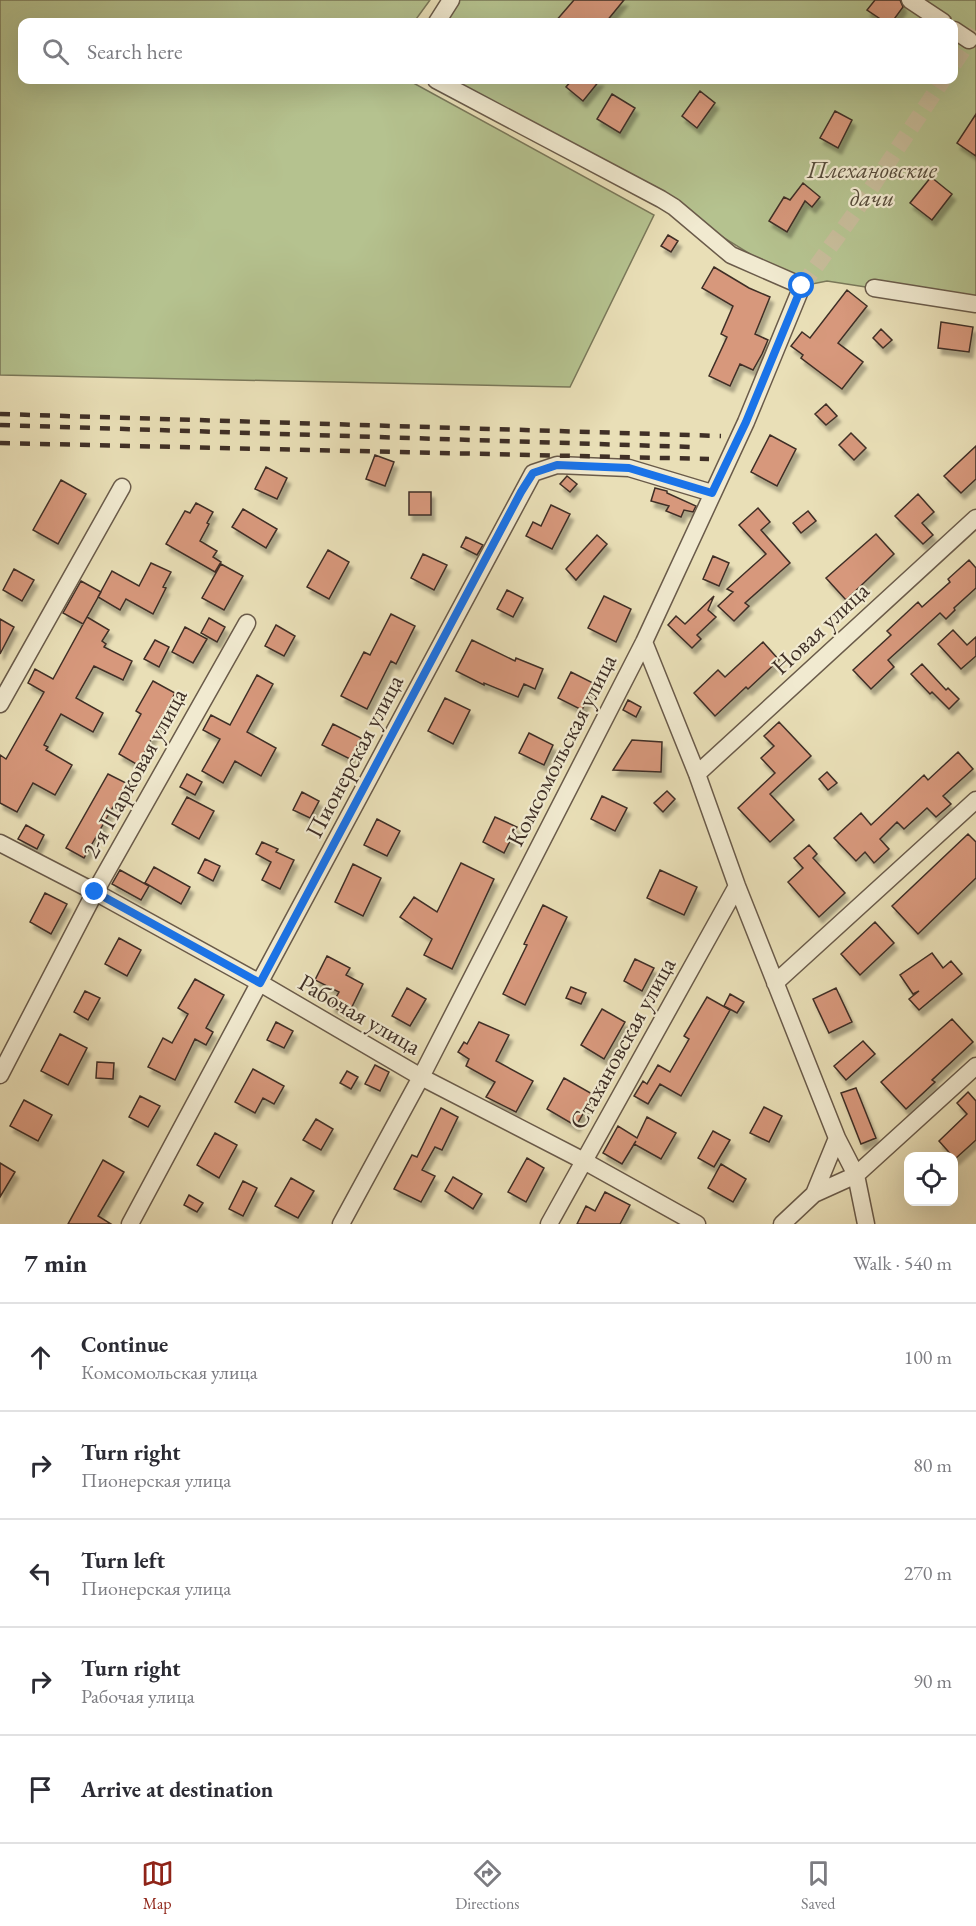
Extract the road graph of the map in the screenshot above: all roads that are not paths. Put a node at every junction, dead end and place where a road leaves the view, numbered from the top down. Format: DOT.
graph roads {
  1 [pos="451,0"];
  2 [pos="910,0"];
  3 [pos="440,18"];
  4 [pos="937,18"];
  5 [pos="958,33"];
  6 [pos="969,40"];
  7 [pos="444,84"];
  8 [pos="874,288"];
  9 [pos="976,304"];
  10 [pos="122,487"];
  11 [pos="712,493"];
  12 [pos="976,518"];
  13 [pos="247,623"];
  14 [pos="644,642"];
  15 [pos="0,704"];
  16 [pos="697,774"];
  17 [pos="976,800"];
  18 [pos="0,843"];
  19 [pos="737,886"];
  20 [pos="95,892"];
  21 [pos="260,983"];
  22 [pos="775,983"];
  23 [pos="976,1066"];
  24 [pos="0,1076"];
  25 [pos="421,1077"];
  26 [pos="837,1138"];
  27 [pos="584,1161"];
  28 [pos="856,1175"];
  29 [pos="814,1194"];
  30 [pos="130,1224"];
  31 [pos="341,1224"];
  32 [pos="549,1224"];
  33 [pos="697,1224"];
  34 [pos="782,1224"];
  35 [pos="866,1224"];
  1 -- 3 [label="street"];
  2 -- 4 [label="street"];
  5 -- 6 [label="street"];
  7 -- 11 [label="street, Комсомольская улица"];
  8 -- 9 [label="street"];
  10 -- 15 [label="street"];
  11 -- 14 [label="street, Комсомольская улица"];
  11 -- 21 [label="street, Пионерская улица"];
  12 -- 16 [label="street, Новая улица"];
  13 -- 20 [label="street, 2-я Парковая улица"];
  14 -- 16 [label="street"];
  14 -- 25 [label="street, Комсомольская улица"];
  16 -- 19 [label="street"];
  17 -- 22 [label="street"];
  18 -- 20 [label="street, Рабочая улица"];
  19 -- 22 [label="street"];
  19 -- 27 [label="street, Стахановская улица"];
  20 -- 21 [label="street, Рабочая улица"];
  20 -- 24 [label="street, 2-я Парковая улица"];
  21 -- 25 [label="street, Рабочая улица"];
  21 -- 30 [label="street, Пионерская улица"];
  22 -- 26 [label="street"];
  23 -- 28 [label="street"];
  25 -- 27 [label="street, Рабочая улица"];
  25 -- 31 [label="street, Комсомольская улица"];
  26 -- 28 [label="street"];
  26 -- 29 [label="street"];
  27 -- 32 [label="street, Стахановская улица"];
  27 -- 33 [label="street, Рабочая улица"];
  28 -- 29 [label="street"];
  28 -- 35 [label="street"];
  29 -- 34 [label="street"];
}
